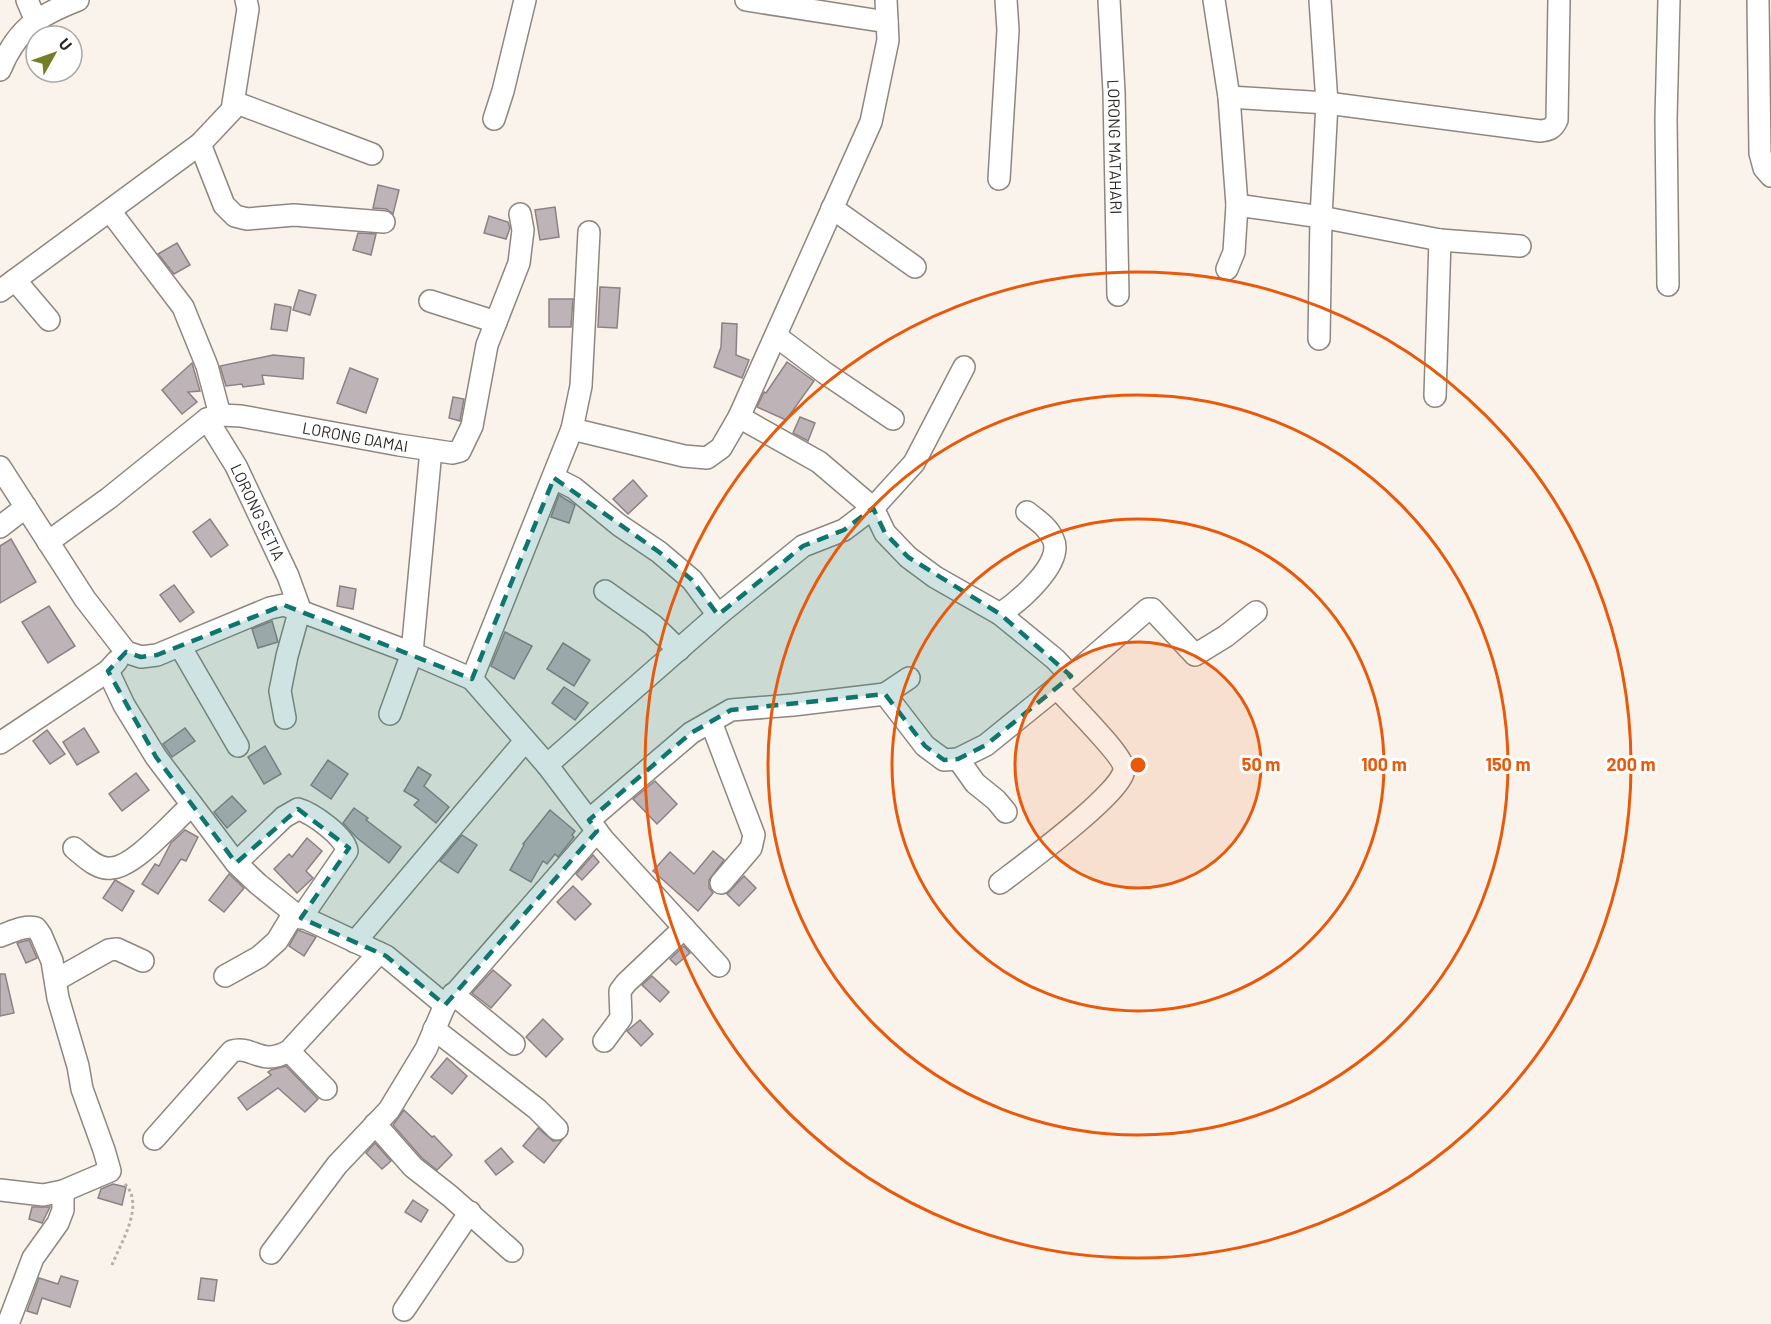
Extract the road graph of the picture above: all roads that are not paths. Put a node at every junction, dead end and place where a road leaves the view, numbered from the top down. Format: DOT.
graph roads {
  1 [pos="27,0"];
  2 [pos="78,0"];
  3 [pos="246,0"];
  4 [pos="525,0"];
  5 [pos="746,0"];
  6 [pos="886,0"];
  7 [pos="1006,0"];
  8 [pos="1109,0"];
  9 [pos="1214,0"];
  10 [pos="1320,0"];
  11 [pos="1559,0"];
  12 [pos="1669,0"];
  13 [pos="1758,0"];
  14 [pos="775,2"];
  15 [pos="36,21"];
  16 [pos="887,22"];
  17 [pos="0,70"];
  18 [pos="1229,97"];
  19 [pos="234,102"];
  20 [pos="1327,103"];
  21 [pos="494,119"];
  22 [pos="1766,128"];
  23 [pos="200,144"];
  24 [pos="372,154"];
  25 [pos="1771,176"];
  26 [pos="999,179"];
  27 [pos="1237,205"];
  28 [pos="832,208"];
  29 [pos="110,211"];
  30 [pos="520,214"];
  31 [pos="1322,217"];
  32 [pos="384,222"];
  33 [pos="589,232"];
  34 [pos="1440,240"];
  35 [pos="1520,246"];
  36 [pos="915,267"];
  37 [pos="1227,269"];
  38 [pos="8,285"];
  39 [pos="1668,285"];
  40 [pos="1118,295"];
  41 [pos="430,301"];
  42 [pos="49,320"];
  43 [pos="496,322"];
  44 [pos="776,336"];
  45 [pos="1319,339"];
  46 [pos="964,368"];
  47 [pos="1435,396"];
  48 [pos="214,417"];
  49 [pos="739,417"];
  50 [pos="893,419"];
  51 [pos="572,429"];
  52 [pos="431,450"];
  53 [pos="0,467"];
  54 [pos="554,478"];
  55 [pos="26,507"];
  56 [pos="873,508"];
  57 [pos="1027,512"];
  58 [pos="0,527"];
  59 [pos="48,542"];
  60 [pos="605,591"];
  61 [pos="300,609"];
  62 [pos="1256,612"];
  63 [pos="1000,614"];
  64 [pos="718,615"];
  65 [pos="180,646"];
  66 [pos="679,650"];
  67 [pos="126,652"];
  68 [pos="412,653"];
  69 [pos="108,671"];
  70 [pos="909,678"];
  71 [pos="472,679"];
  72 [pos="1064,682"];
  73 [pos="885,694"];
  74 [pos="390,714"];
  75 [pos="285,718"];
  76 [pos="711,722"];
  77 [pos="525,741"];
  78 [pos="0,743"];
  79 [pos="238,746"];
  80 [pos="958,759"];
  81 [pos="547,765"];
  82 [pos="192,805"];
  83 [pos="1006,812"];
  84 [pos="593,826"];
  85 [pos="74,848"];
  86 [pos="236,863"];
  87 [pos="721,883"];
  88 [pos="1000,883"];
  89 [pos="298,915"];
  90 [pos="684,928"];
  91 [pos="0,936"];
  92 [pos="355,942"];
  93 [pos="379,953"];
  94 [pos="143,961"];
  95 [pos="719,966"];
  96 [pos="225,976"];
  97 [pos="56,980"];
  98 [pos="449,999"];
  99 [pos="434,1029"];
  100 [pos="604,1041"];
  101 [pos="513,1044"];
  102 [pos="289,1051"];
  103 [pos="326,1089"];
  104 [pos="375,1124"];
  105 [pos="557,1129"];
  106 [pos="154,1139"];
  107 [pos="0,1190"];
  108 [pos="63,1191"];
  109 [pos="470,1212"];
  110 [pos="512,1251"];
  111 [pos="271,1253"];
  112 [pos="404,1310"];
  113 [pos="8,1324"];
  1 -- 15 [label="street"];
  2 -- 15 [label="street"];
  3 -- 19 [label="street"];
  4 -- 21 [label="street"];
  5 -- 14 [label="street"];
  6 -- 16 [label="street"];
  7 -- 26 [label="street"];
  8 -- 40 [label="street, LORONG MATAHARI"];
  9 -- 18 [label="street"];
  10 -- 20 [label="street"];
  11 -- 20 [label="street"];
  12 -- 39 [label="street"];
  13 -- 22 [label="street"];
  14 -- 16 [label="street"];
  15 -- 17 [label="street"];
  16 -- 28 [label="street"];
  18 -- 20 [label="street"];
  18 -- 27 [label="street"];
  19 -- 23 [label="street"];
  19 -- 24 [label="street"];
  20 -- 31 [label="street"];
  22 -- 25 [label="street"];
  23 -- 29 [label="street"];
  23 -- 32 [label="street"];
  27 -- 31 [label="street"];
  27 -- 37 [label="street"];
  28 -- 36 [label="street"];
  28 -- 44 [label="street"];
  29 -- 38 [label="street"];
  29 -- 48 [label="street, LORONG SETIA"];
  30 -- 43 [label="street, LORONG DAMAI"];
  31 -- 34 [label="street"];
  31 -- 45 [label="street"];
  33 -- 51 [label="street"];
  34 -- 35 [label="street"];
  34 -- 47 [label="street"];
  38 -- 42 [label="street"];
  41 -- 43 [label="street"];
  43 -- 52 [label="street, LORONG DAMAI"];
  44 -- 49 [label="street"];
  44 -- 50 [label="street"];
  46 -- 56 [label="street"];
  48 -- 52 [label="street, LORONG DAMAI"];
  48 -- 59 [label="street"];
  48 -- 61 [label="street, LORONG SETIA"];
  49 -- 51 [label="street"];
  49 -- 56 [label="street"];
  51 -- 54 [label="street"];
  52 -- 68 [label="street"];
  53 -- 55 [label="street"];
  54 -- 64 [label="street"];
  54 -- 71 [label="street"];
  55 -- 58 [label="street"];
  55 -- 59 [label="street"];
  56 -- 63 [label="street"];
  56 -- 64 [label="street"];
  57 -- 63 [label="street"];
  59 -- 67 [label="street"];
  60 -- 66 [label="street"];
  61 -- 65 [label="street"];
  61 -- 68 [label="street"];
  61 -- 75 [label="street"];
  62 -- 72 [label="street"];
  63 -- 72 [label="street"];
  64 -- 66 [label="street"];
  65 -- 67 [label="street"];
  65 -- 79 [label="street"];
  66 -- 81 [label="street"];
  67 -- 69 [label="street"];
  68 -- 71 [label="street"];
  68 -- 74 [label="street"];
  69 -- 78 [label="street"];
  69 -- 82 [label="street"];
  70 -- 73 [label="street"];
  71 -- 77 [label="street"];
  72 -- 80 [label="street"];
  72 -- 88 [label="street"];
  73 -- 76 [label="street"];
  73 -- 80 [label="street"];
  76 -- 84 [label="street"];
  76 -- 87 [label="street"];
  77 -- 81 [label="street"];
  77 -- 92 [label="street"];
  80 -- 83 [label="street"];
  81 -- 84 [label="street"];
  82 -- 85 [label="street"];
  82 -- 86 [label="street"];
  84 -- 90 [label="street"];
  84 -- 98 [label="street"];
  86 -- 89 [label="street"];
  86 -- 89 [label="street"];
  89 -- 92 [label="street"];
  89 -- 96 [label="street"];
  90 -- 95 [label="street"];
  90 -- 100 [label="street"];
  91 -- 97 [label="street"];
  92 -- 93 [label="street"];
  93 -- 98 [label="street"];
  93 -- 102 [label="street"];
  94 -- 97 [label="street"];
  97 -- 108 [label="street"];
  98 -- 99 [label="street"];
  98 -- 101 [label="street"];
  99 -- 104 [label="street"];
  99 -- 105 [label="street"];
  102 -- 103 [label="street"];
  102 -- 106 [label="street"];
  104 -- 109 [label="street"];
  104 -- 111 [label="street"];
  107 -- 108 [label="street"];
  108 -- 113 [label="street"];
  109 -- 110 [label="street"];
  109 -- 112 [label="street"];
}
